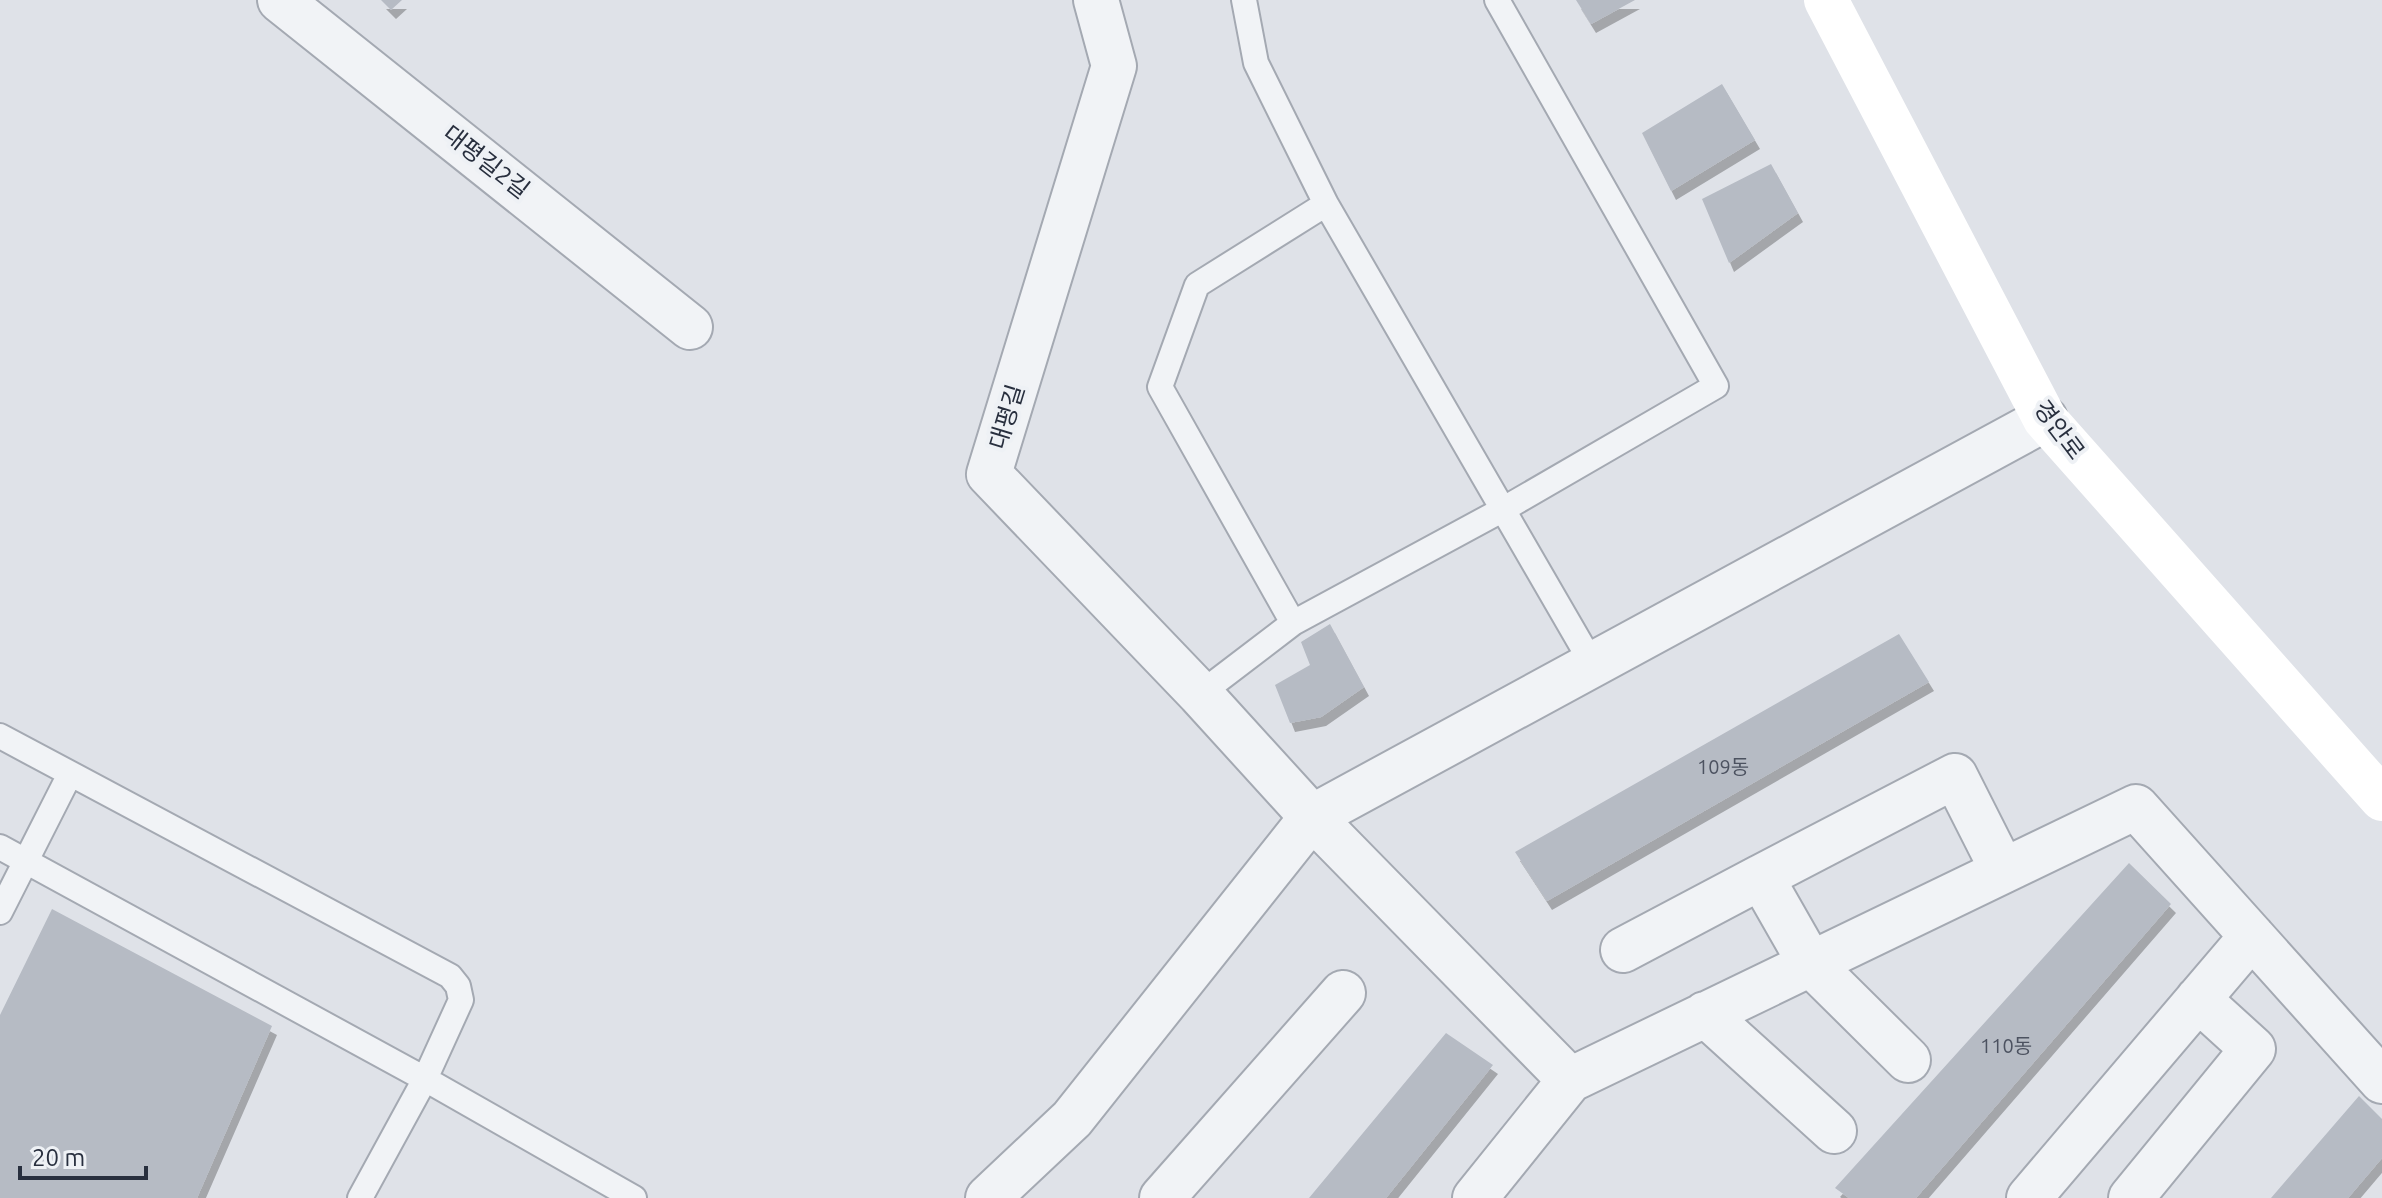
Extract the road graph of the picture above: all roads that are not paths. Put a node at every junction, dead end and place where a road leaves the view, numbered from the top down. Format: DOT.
graph roads {
  1 [pos="280,0"];
  2 [pos="1096,0"];
  3 [pos="1244,0"];
  4 [pos="1497,0"];
  5 [pos="1826,0"];
  6 [pos="1326,204"];
  7 [pos="690,327"];
  8 [pos="2045,419"];
  9 [pos="1502,510"];
  10 [pos="1293,623"];
  11 [pos="1593,665"];
  12 [pos="1200,694"];
  13 [pos="0,736"];
  14 [pos="70,774"];
  15 [pos="2382,799"];
  16 [pos="1312,817"];
  17 [pos="0,847"];
  18 [pos="26,862"];
  19 [pos="2003,871"];
  20 [pos="1761,877"];
  21 [pos="0,912"];
  22 [pos="2252,936"];
  23 [pos="1623,950"];
  24 [pos="1810,963"];
  25 [pos="1343,993"];
  26 [pos="2198,999"];
  27 [pos="1705,1014"];
  28 [pos="1908,1060"];
  29 [pos="425,1079"];
  30 [pos="1570,1080"];
  31 [pos="2382,1081"];
  32 [pos="1834,1131"];
  33 [pos="363,1197"];
  34 [pos="634,1198"];
  35 [pos="988,1198"];
  36 [pos="1162,1198"];
  37 [pos="1475,1198"];
  38 [pos="2029,1198"];
  39 [pos="2131,1198"];
  1 -- 7 [label="street, 대평길2길"];
  2 -- 12 [label="street, 대평길"];
  3 -- 6 [label="lane"];
  4 -- 9 [label="lane"];
  5 -- 8 [label="street, 경안로"];
  6 -- 9 [label="lane"];
  6 -- 10 [label="lane"];
  8 -- 11 [label="street"];
  8 -- 15 [label="street, 경안로"];
  9 -- 10 [label="lane"];
  9 -- 11 [label="lane"];
  10 -- 12 [label="lane"];
  11 -- 16 [label="street"];
  12 -- 16 [label="street, 대평길"];
  13 -- 14 [label="lane"];
  14 -- 18 [label="lane"];
  14 -- 29 [label="lane"];
  16 -- 30 [label="street, 대평길"];
  16 -- 35 [label="street"];
  17 -- 18 [label="lane"];
  18 -- 21 [label="lane"];
  18 -- 29 [label="lane"];
  19 -- 20 [label="street"];
  19 -- 22 [label="street"];
  19 -- 24 [label="street"];
  20 -- 23 [label="street"];
  20 -- 24 [label="street"];
  22 -- 26 [label="street"];
  22 -- 31 [label="street"];
  24 -- 27 [label="street"];
  24 -- 28 [label="street"];
  25 -- 36 [label="street"];
  26 -- 38 [label="street"];
  26 -- 39 [label="street"];
  27 -- 30 [label="street"];
  27 -- 32 [label="street"];
  29 -- 33 [label="lane"];
  29 -- 34 [label="lane"];
  30 -- 37 [label="street"];
}
